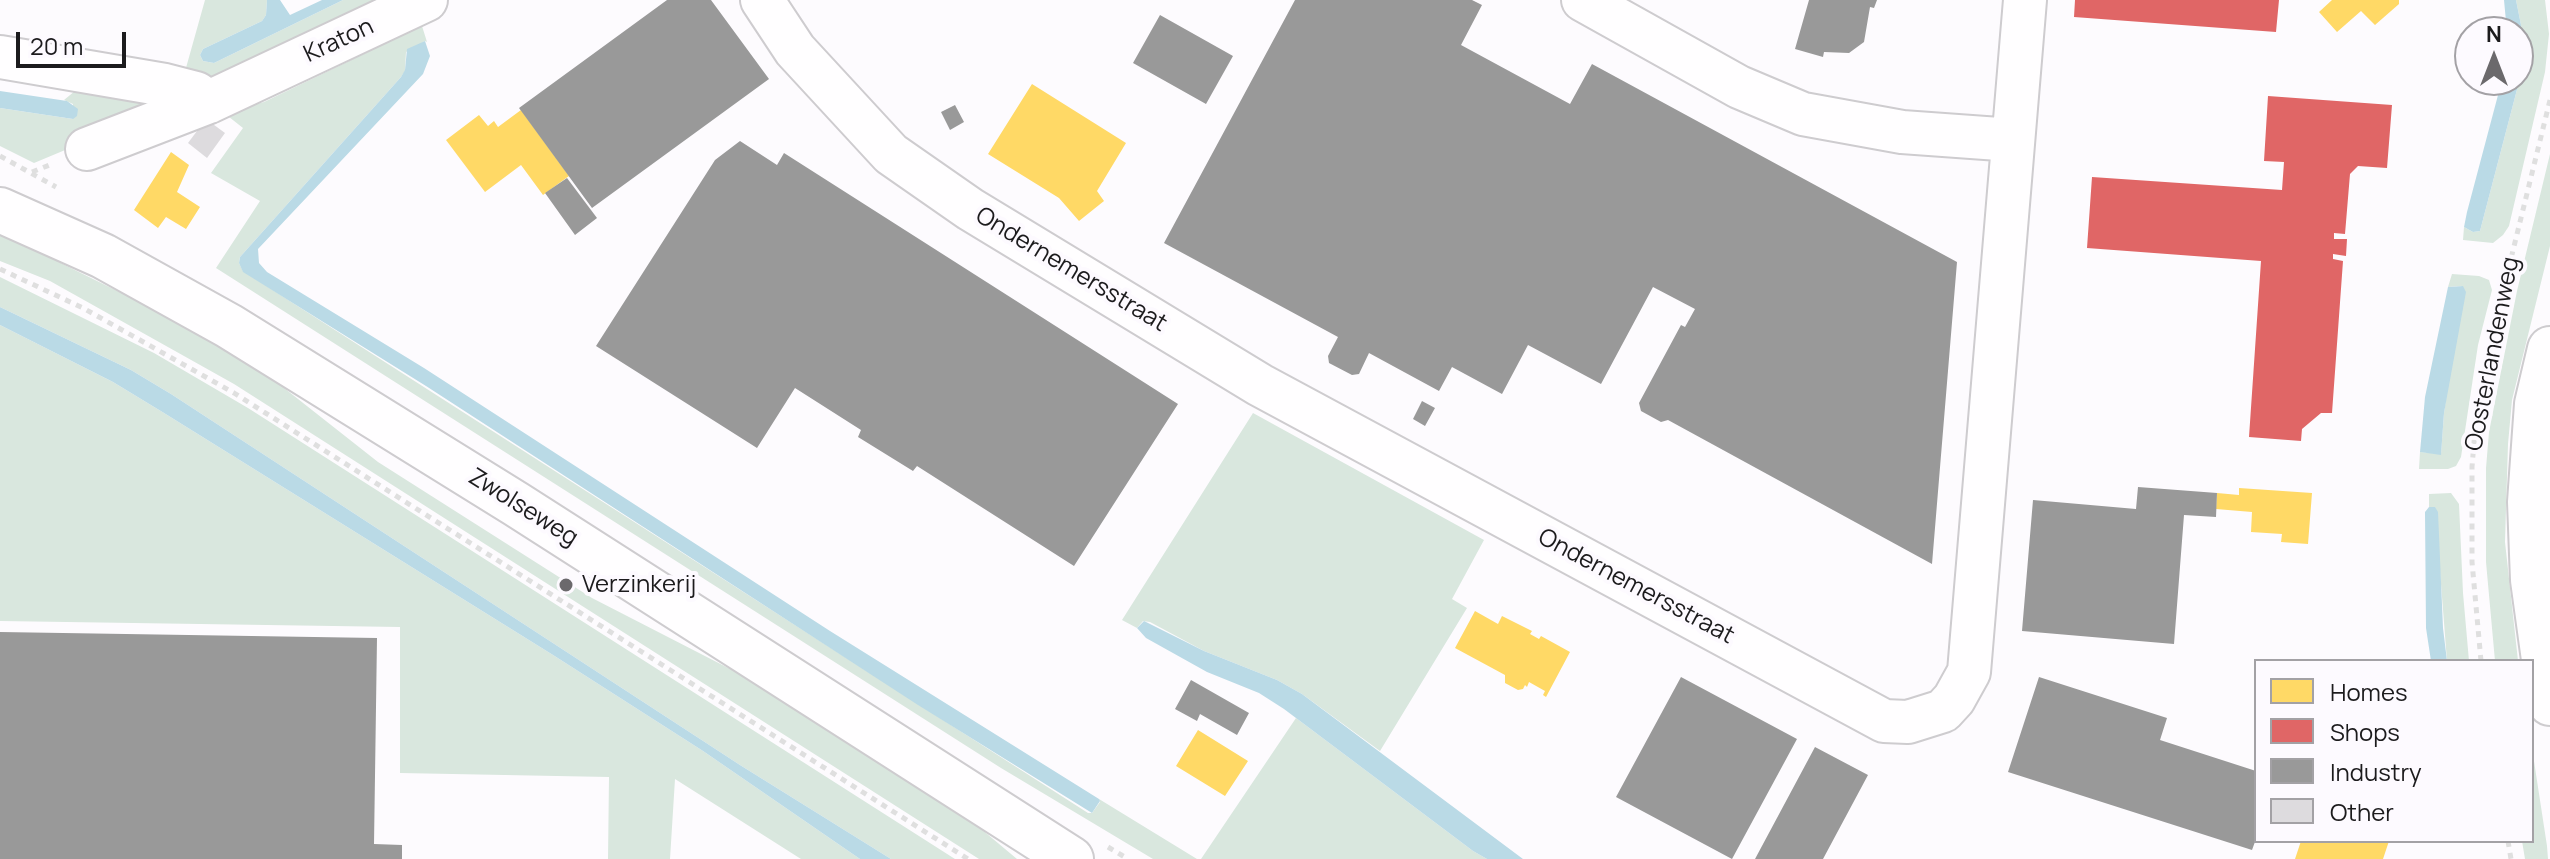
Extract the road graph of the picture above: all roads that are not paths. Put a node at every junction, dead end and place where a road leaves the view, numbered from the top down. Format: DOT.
graph roads {
  1 [pos="426,0"];
  2 [pos="762,0"];
  3 [pos="1583,0"];
  4 [pos="2025,0"];
  5 [pos="0,57"];
  6 [pos="209,102"];
  7 [pos="2013,140"];
  8 [pos="87,149"];
  9 [pos="0,210"];
  10 [pos="2550,349"];
  11 [pos="2550,703"];
  12 [pos="1071,859"];
  1 -- 6 [label="street, Kraton"];
  2 -- 7 [label="street, Ondernemersstraat"];
  3 -- 7 [label="street"];
  4 -- 7 [label="street, Ondernemersstraat"];
  5 -- 6 [label="street"];
  6 -- 8 [label="street, Kraton"];
  9 -- 12 [label="main road, Zwolseweg"];
  10 -- 11 [label="main road"];
}
